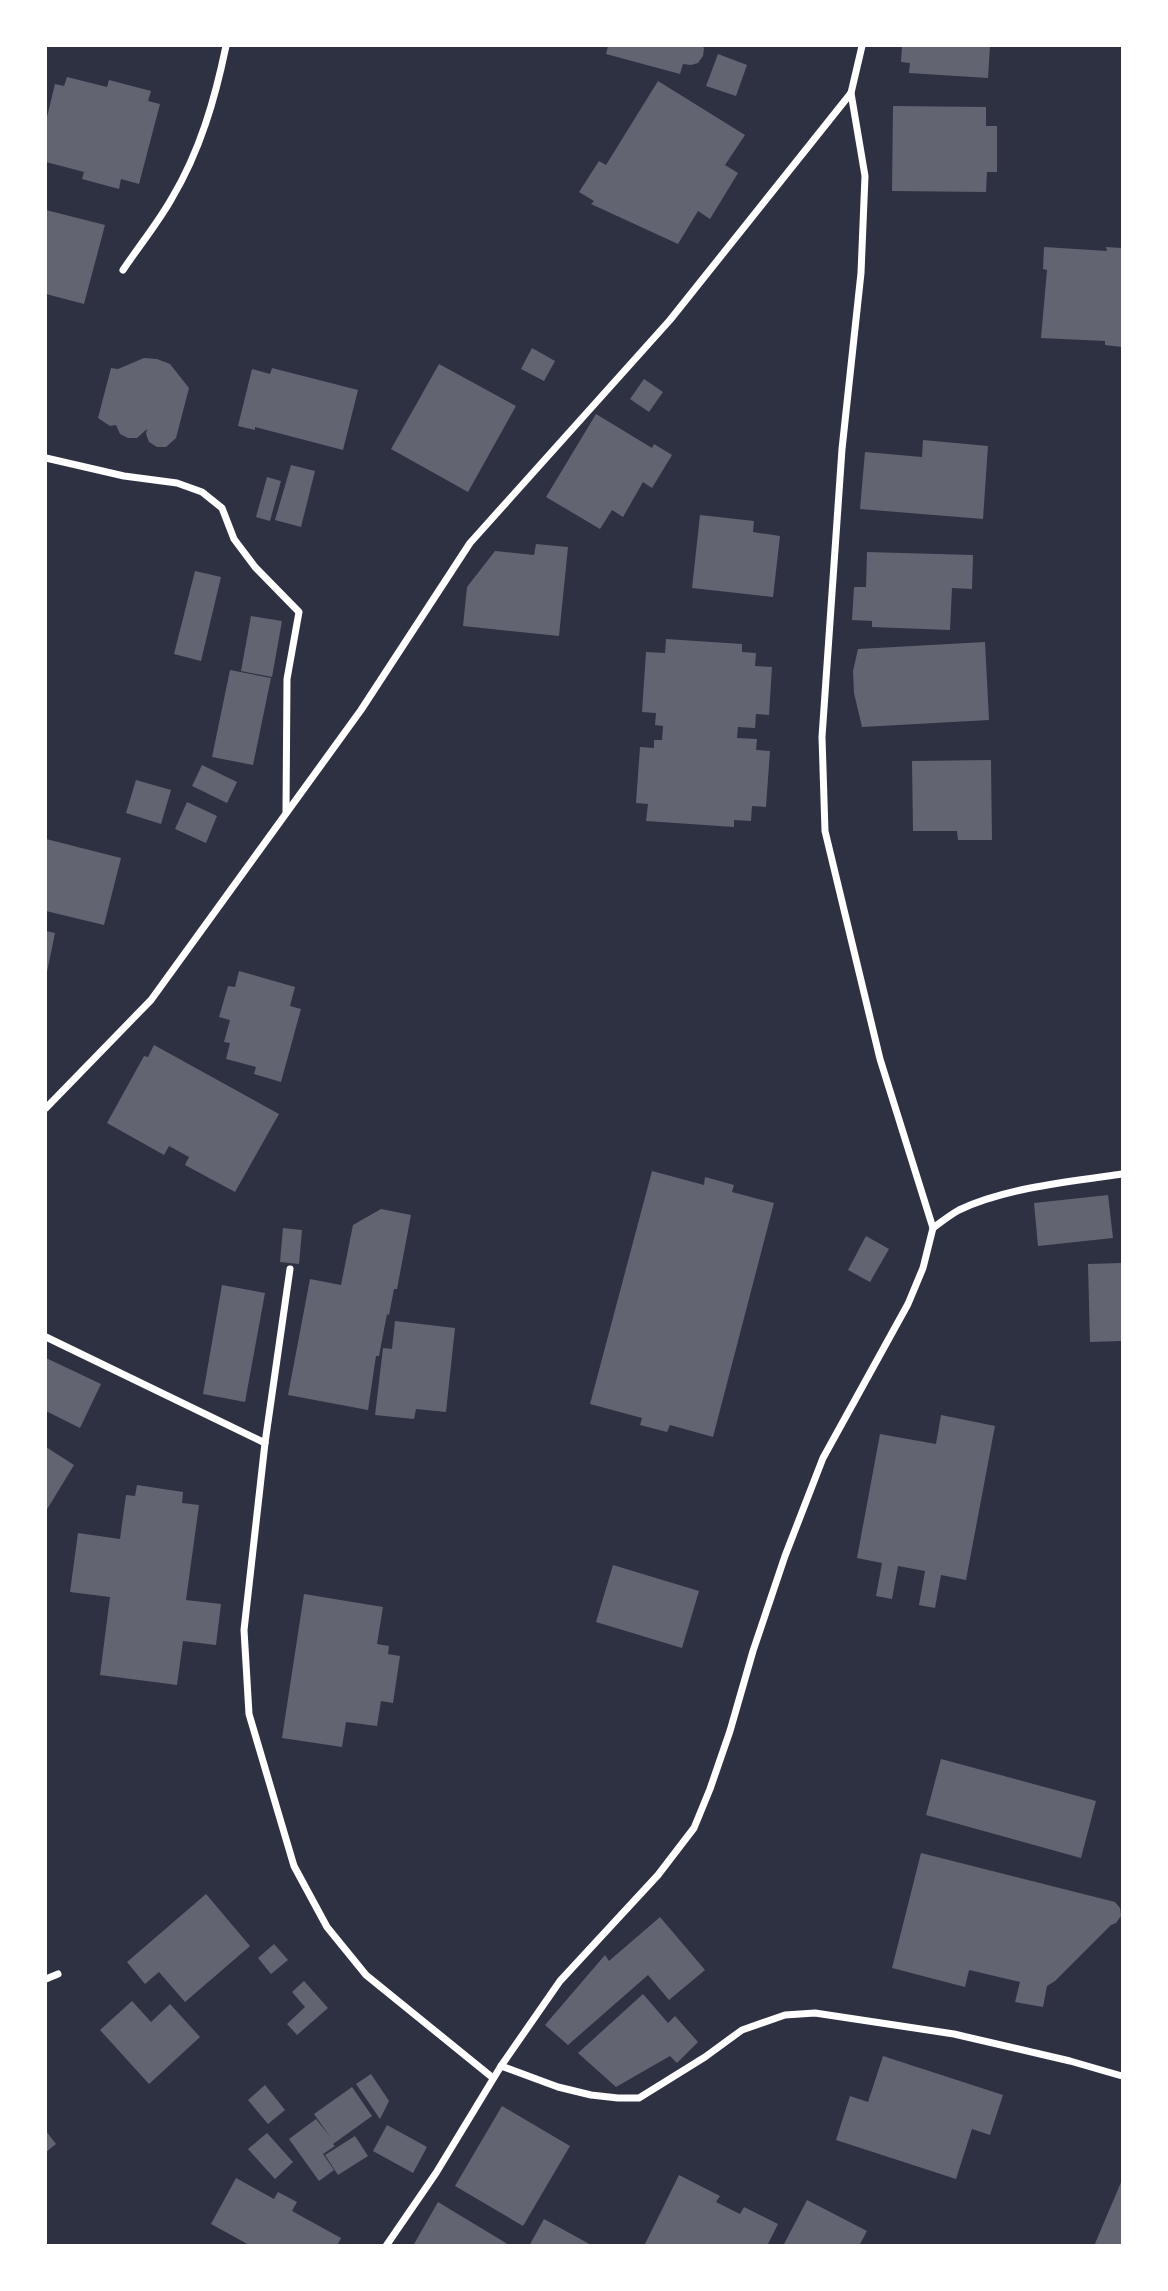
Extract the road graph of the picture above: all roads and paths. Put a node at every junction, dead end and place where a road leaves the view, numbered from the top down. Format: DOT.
graph roads {
  1 [pos="226,46"];
  2 [pos="862,46"];
  3 [pos="851,93"];
  4 [pos="123,270"];
  5 [pos="46,458"];
  6 [pos="286,812"];
  7 [pos="46,1108"];
  8 [pos="1122,1174"];
  9 [pos="933,1228"];
  10 [pos="290,1269"];
  11 [pos="46,1337"];
  12 [pos="265,1443"];
  13 [pos="58,1974"];
  14 [pos="46,1979"];
  15 [pos="501,2066"];
  16 [pos="1122,2076"];
  17 [pos="493,2078"];
  18 [pos="386,2245"];
  1 -- 4 [label="street"];
  2 -- 3 [label="street"];
  3 -- 6 [label="street"];
  3 -- 9 [label="street"];
  5 -- 6 [label="street"];
  6 -- 7 [label="street"];
  8 -- 9 [label="street"];
  9 -- 15 [label="street"];
  10 -- 12 [label="street"];
  11 -- 12 [label="street"];
  12 -- 17 [label="street"];
  13 -- 14 [label="street"];
  15 -- 16 [label="street"];
  15 -- 17 [label="street"];
  17 -- 18 [label="street"];
}
